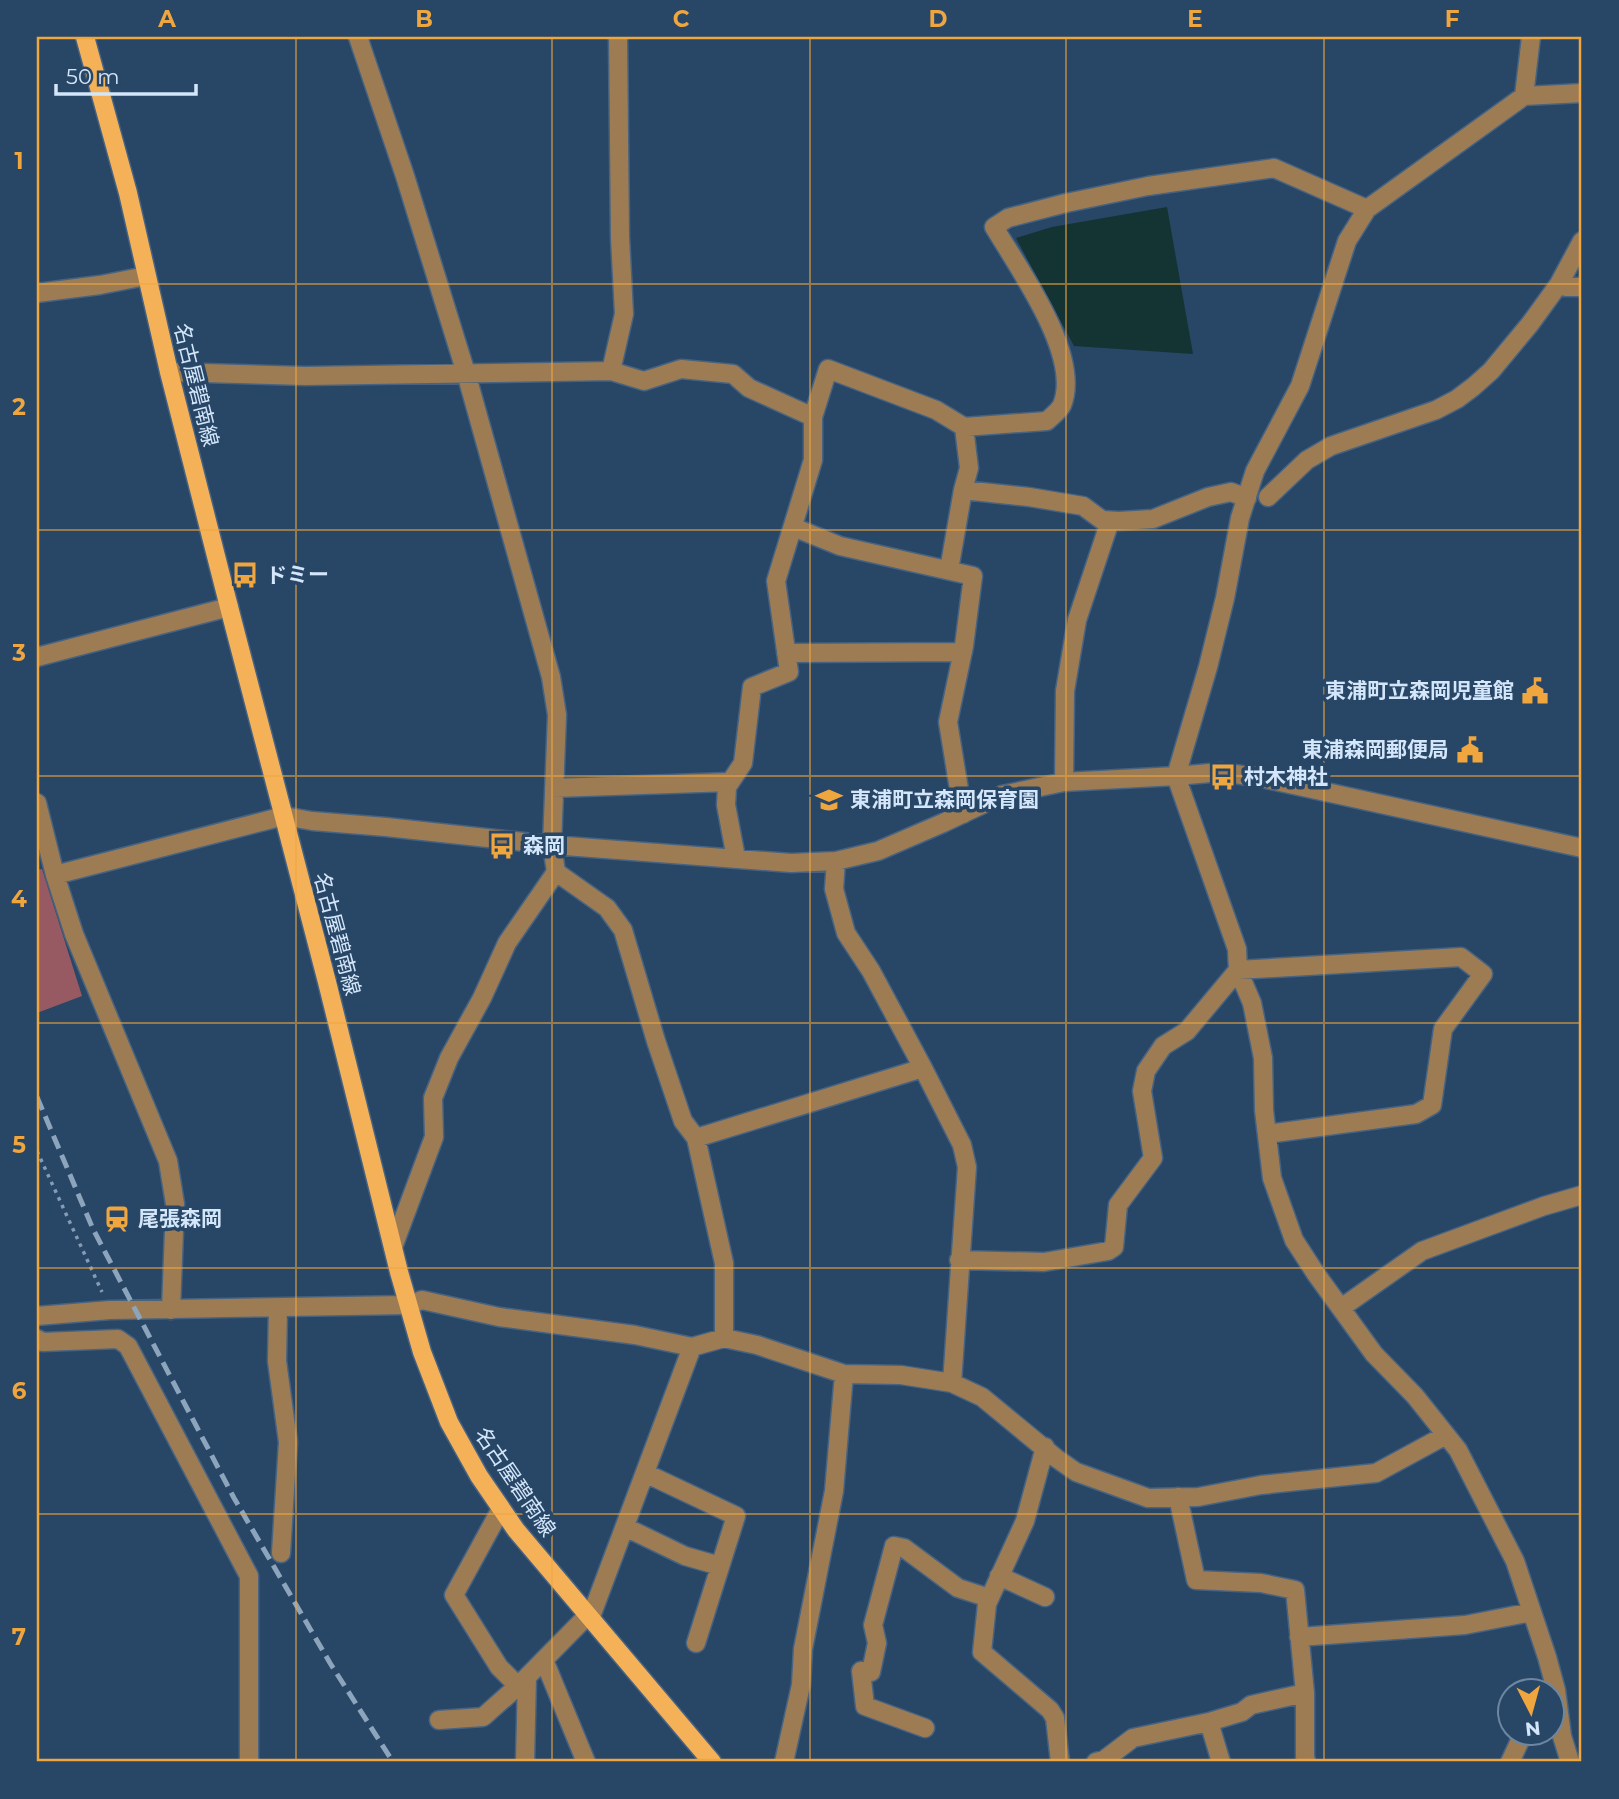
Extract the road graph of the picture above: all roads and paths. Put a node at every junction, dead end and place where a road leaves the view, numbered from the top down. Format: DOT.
graph roads {
  1 [pos="85,37"];
  2 [pos="358,37"];
  3 [pos="618,37"];
  4 [pos="1531,37"];
  5 [pos="1582,93"];
  6 [pos="1524,96"];
  7 [pos="1367,209"];
  8 [pos="1582,241"];
  9 [pos="146,276"];
  10 [pos="1559,284"];
  11 [pos="1582,286"];
  12 [pos="37,293"];
  13 [pos="611,371"];
  14 [pos="169,372"];
  15 [pos="466,373"];
  16 [pos="813,417"];
  17 [pos="964,427"];
  18 [pos="963,490"];
  19 [pos="1268,497"];
  20 [pos="1247,498"];
  21 [pos="1110,521"];
  22 [pos="793,527"];
  23 [pos="949,570"];
  24 [pos="229,607"];
  25 [pos="963,652"];
  26 [pos="786,653"];
  27 [pos="37,657"];
  28 [pos="1176,776"];
  29 [pos="730,782"];
  30 [pos="1064,782"];
  31 [pos="554,788"];
  32 [pos="37,803"];
  33 [pos="963,814"];
  34 [pos="284,816"];
  35 [pos="552,845"];
  36 [pos="1582,848"];
  37 [pos="736,858"];
  38 [pos="836,860"];
  39 [pos="556,872"];
  40 [pos="55,875"];
  41 [pos="1238,970"];
  42 [pos="923,1068"];
  43 [pos="1267,1134"];
  44 [pos="696,1138"];
  45 [pos="37,1151"];
  46 [pos="1582,1195"];
  47 [pos="393,1247"];
  48 [pos="959,1260"];
  49 [pos="408,1305"];
  50 [pos="278,1308"];
  51 [pos="1341,1308"];
  52 [pos="110,1310"];
  53 [pos="171,1310"];
  54 [pos="37,1316"];
  55 [pos="724,1338"];
  56 [pos="37,1339"];
  57 [pos="692,1347"];
  58 [pos="844,1374"];
  59 [pos="951,1383"];
  60 [pos="1446,1435"];
  61 [pos="1045,1447"];
  62 [pos="645,1473"];
  63 [pos="1178,1497"];
  64 [pos="501,1509"];
  65 [pos="625,1527"];
  66 [pos="281,1553"];
  67 [pos="720,1566"];
  68 [pos="999,1576"];
  69 [pos="1045,1597"];
  70 [pos="989,1598"];
  71 [pos="1532,1612"];
  72 [pos="589,1618"];
  73 [pos="1299,1637"];
  74 [pos="696,1643"];
  75 [pos="544,1660"];
  76 [pos="1550,1676"];
  77 [pos="523,1681"];
  78 [pos="1305,1693"];
  79 [pos="439,1720"];
  80 [pos="1209,1722"];
  81 [pos="925,1728"];
  82 [pos="1517,1746"];
  83 [pos="249,1762"];
  84 [pos="525,1762"];
  85 [pos="586,1762"];
  86 [pos="712,1762"];
  87 [pos="784,1762"];
  88 [pos="1060,1762"];
  89 [pos="1096,1762"];
  90 [pos="1221,1762"];
  91 [pos="1307,1762"];
  92 [pos="1510,1762"];
  1 -- 9 [label="main road, 名古屋碧南線"];
  2 -- 15 [label="street"];
  3 -- 13 [label="street"];
  4 -- 6 [label="street"];
  5 -- 6 [label="street"];
  6 -- 7 [label="street"];
  7 -- 17 [label="street"];
  7 -- 20 [label="street"];
  8 -- 10 [label="street"];
  9 -- 12 [label="street"];
  9 -- 14 [label="main road, 名古屋碧南線"];
  10 -- 11 [label="street"];
  10 -- 19 [label="street"];
  13 -- 15 [label="street"];
  13 -- 16 [label="street"];
  14 -- 15 [label="street"];
  14 -- 24 [label="main road, 名古屋碧南線"];
  15 -- 31 [label="street"];
  16 -- 17 [label="street"];
  16 -- 22 [label="street"];
  17 -- 18 [label="street"];
  18 -- 21 [label="street"];
  18 -- 23 [label="street"];
  20 -- 21 [label="street"];
  20 -- 28 [label="street"];
  21 -- 30 [label="street"];
  22 -- 23 [label="street"];
  22 -- 26 [label="street"];
  23 -- 25 [label="street"];
  24 -- 27 [label="street"];
  24 -- 34 [label="main road, 名古屋碧南線"];
  25 -- 26 [label="street"];
  25 -- 33 [label="street"];
  26 -- 29 [label="street"];
  28 -- 30 [label="street"];
  28 -- 36 [label="street"];
  28 -- 41 [label="street"];
  29 -- 31 [label="street"];
  29 -- 37 [label="street"];
  30 -- 33 [label="street"];
  31 -- 35 [label="street"];
  32 -- 40 [label="street"];
  33 -- 38 [label="street"];
  34 -- 35 [label="street"];
  34 -- 40 [label="street"];
  34 -- 47 [label="main road, 名古屋碧南線"];
  35 -- 37 [label="street"];
  35 -- 39 [label="street"];
  37 -- 38 [label="street"];
  38 -- 42 [label="street"];
  39 -- 44 [label="street"];
  39 -- 47 [label="street"];
  40 -- 53 [label="street"];
  41 -- 43 [label="street"];
  41 -- 43 [label="street"];
  41 -- 48 [label="street"];
  42 -- 44 [label="street"];
  42 -- 48 [label="street"];
  43 -- 51 [label="street"];
  44 -- 55 [label="street"];
  45 -- 52 [label="path"];
  46 -- 51 [label="street"];
  47 -- 49 [label="main road, 名古屋碧南線"];
  48 -- 59 [label="street"];
  49 -- 50 [label="street"];
  49 -- 57 [label="street"];
  49 -- 64 [label="main road, 名古屋碧南線"];
  50 -- 53 [label="street"];
  50 -- 66 [label="street"];
  51 -- 60 [label="street"];
  52 -- 53 [label="street"];
  52 -- 54 [label="street"];
  55 -- 57 [label="street"];
  55 -- 58 [label="street"];
  56 -- 83 [label="street"];
  57 -- 62 [label="street"];
  58 -- 59 [label="street"];
  58 -- 87 [label="street"];
  59 -- 61 [label="street"];
  60 -- 63 [label="street"];
  60 -- 71 [label="street"];
  61 -- 63 [label="street"];
  61 -- 68 [label="street"];
  62 -- 65 [label="street"];
  62 -- 67 [label="street"];
  63 -- 73 [label="street"];
  64 -- 72 [label="main road, 名古屋碧南線"];
  64 -- 77 [label="street"];
  65 -- 67 [label="street"];
  65 -- 72 [label="street"];
  67 -- 74 [label="street"];
  68 -- 69 [label="street"];
  68 -- 70 [label="street"];
  70 -- 81 [label="street"];
  70 -- 88 [label="street"];
  71 -- 73 [label="street"];
  71 -- 76 [label="street"];
  72 -- 75 [label="street"];
  72 -- 86 [label="main road, 名古屋碧南線"];
  73 -- 78 [label="street"];
  75 -- 77 [label="street"];
  75 -- 85 [label="street"];
  77 -- 79 [label="street"];
  77 -- 84 [label="street"];
  78 -- 80 [label="street"];
  78 -- 91 [label="street"];
  80 -- 89 [label="street"];
  80 -- 90 [label="street"];
  82 -- 92 [label="street"];
}
